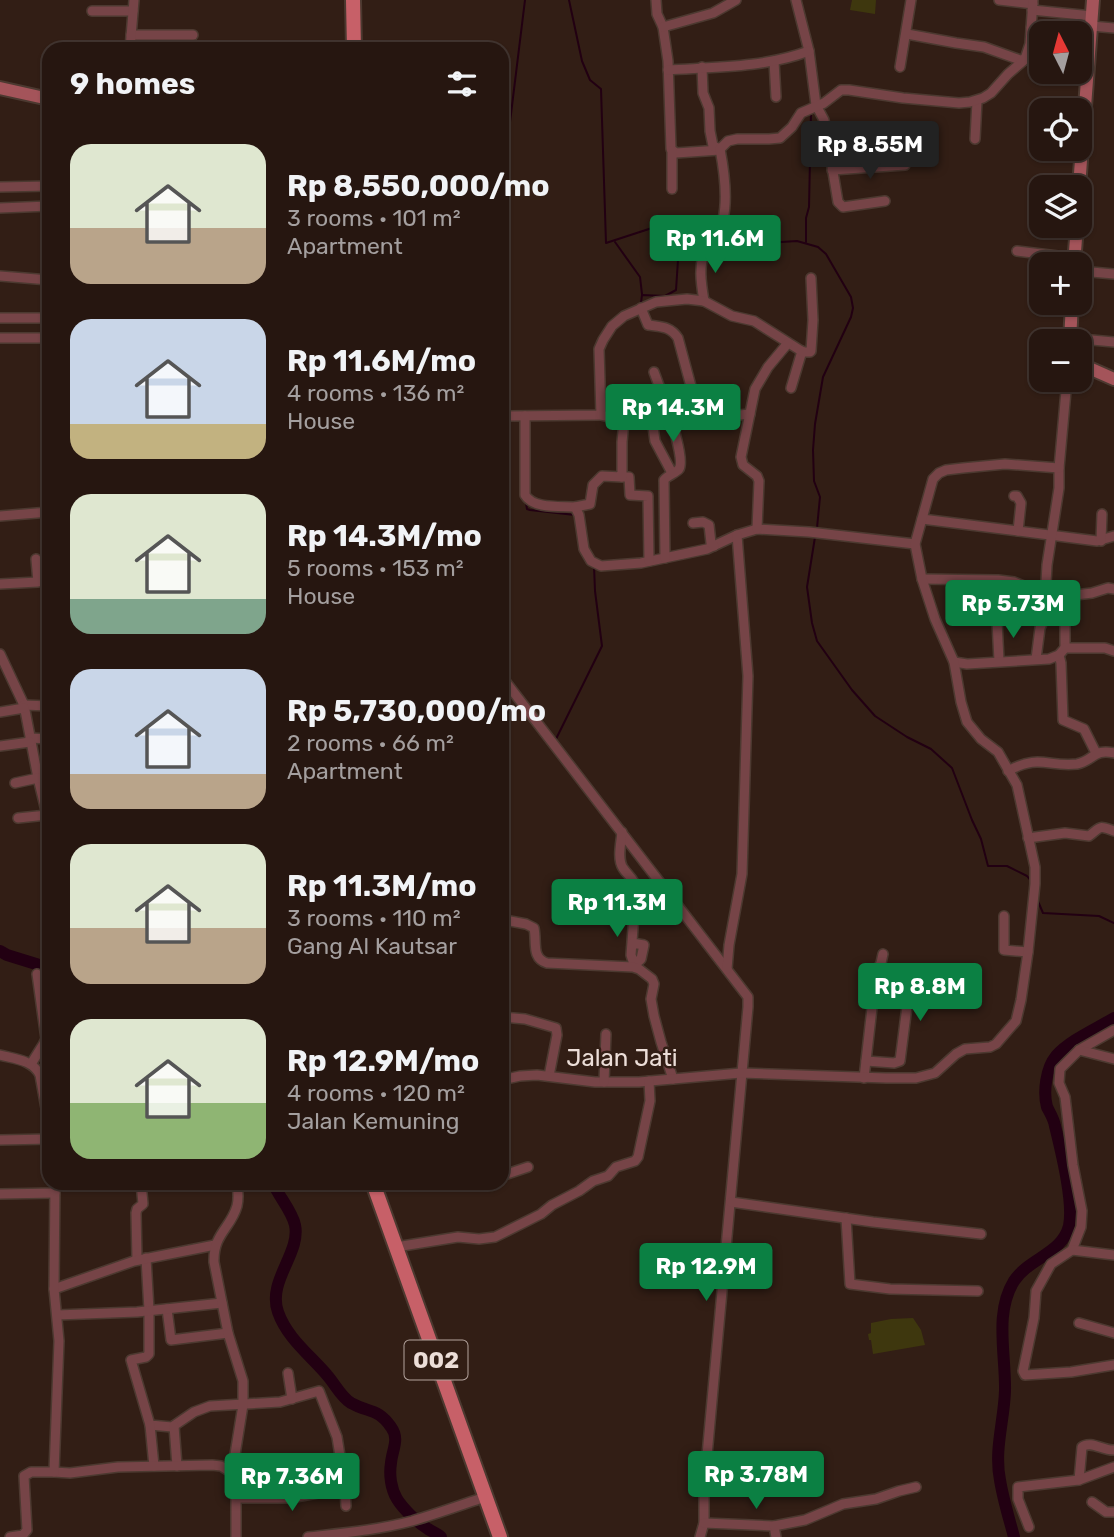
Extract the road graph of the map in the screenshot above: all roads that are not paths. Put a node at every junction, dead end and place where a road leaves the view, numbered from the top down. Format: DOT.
graph roads {
  1 [pos="134,0"];
  2 [pos="354,0"];
  3 [pos="656,0"];
  4 [pos="736,0"];
  5 [pos="796,0"];
  6 [pos="911,0"];
  7 [pos="999,0"];
  8 [pos="1093,0"];
  9 [pos="1032,5"];
  10 [pos="92,11"];
  11 [pos="133,11"];
  12 [pos="1077,21"];
  13 [pos="1091,21"];
  14 [pos="1092,26"];
  15 [pos="663,27"];
  16 [pos="1114,28"];
  17 [pos="907,34"];
  18 [pos="131,35"];
  19 [pos="193,35"];
  20 [pos="130,42"];
  21 [pos="354,42"];
  22 [pos="1029,46"];
  23 [pos="808,51"];
  24 [pos="774,61"];
  25 [pos="1023,61"];
  26 [pos="702,67"];
  27 [pos="900,67"];
  28 [pos="668,69"];
  29 [pos="1087,84"];
  30 [pos="0,88"];
  31 [pos="42,97"];
  32 [pos="776,97"];
  33 [pos="977,100"];
  34 [pos="816,105"];
  35 [pos="975,139"];
  36 [pos="720,150"];
  37 [pos="672,151"];
  38 [pos="905,165"];
  39 [pos="832,170"];
  40 [pos="1080,175"];
  41 [pos="42,186"];
  42 [pos="0,187"];
  43 [pos="673,189"];
  44 [pos="885,201"];
  45 [pos="42,206"];
  46 [pos="0,208"];
  47 [pos="1017,251"];
  48 [pos="1029,253"];
  49 [pos="1092,272"];
  50 [pos="1114,274"];
  51 [pos="0,276"];
  52 [pos="811,278"];
  53 [pos="42,279"];
  54 [pos="704,301"];
  55 [pos="641,308"];
  56 [pos="0,318"];
  57 [pos="42,318"];
  58 [pos="0,338"];
  59 [pos="42,338"];
  60 [pos="1092,341"];
  61 [pos="1114,342"];
  62 [pos="788,343"];
  63 [pos="802,351"];
  64 [pos="1092,369"];
  65 [pos="654,372"];
  66 [pos="1114,379"];
  67 [pos="791,388"];
  68 [pos="724,391"];
  69 [pos="1066,392"];
  70 [pos="750,414"];
  71 [pos="601,415"];
  72 [pos="725,415"];
  73 [pos="509,416"];
  74 [pos="525,416"];
  75 [pos="700,418"];
  76 [pos="652,420"];
  77 [pos="624,421"];
  78 [pos="668,421"];
  79 [pos="1059,468"];
  80 [pos="672,473"];
  81 [pos="622,477"];
  82 [pos="649,496"];
  83 [pos="664,496"];
  84 [pos="1014,496"];
  85 [pos="575,507"];
  86 [pos="42,513"];
  87 [pos="1102,514"];
  88 [pos="0,516"];
  89 [pos="922,519"];
  90 [pos="693,523"];
  91 [pos="757,529"];
  92 [pos="1018,531"];
  93 [pos="1051,535"];
  94 [pos="737,536"];
  95 [pos="1114,536"];
  96 [pos="1101,541"];
  97 [pos="915,544"];
  98 [pos="714,547"];
  99 [pos="665,558"];
  100 [pos="36,559"];
  101 [pos="649,561"];
  102 [pos="38,577"];
  103 [pos="42,577"];
  104 [pos="922,579"];
  105 [pos="0,584"];
  106 [pos="1114,589"];
  107 [pos="1045,593"];
  108 [pos="1068,596"];
  109 [pos="997,621"];
  110 [pos="1062,651"];
  111 [pos="1114,651"];
  112 [pos="0,654"];
  113 [pos="1036,659"];
  114 [pos="999,661"];
  115 [pos="954,662"];
  116 [pos="509,686"];
  117 [pos="42,706"];
  118 [pos="24,707"];
  119 [pos="0,712"];
  120 [pos="42,739"];
  121 [pos="30,740"];
  122 [pos="0,746"];
  123 [pos="1096,753"];
  124 [pos="1114,753"];
  125 [pos="1008,771"];
  126 [pos="42,773"];
  127 [pos="37,774"];
  128 [pos="15,783"];
  129 [pos="42,794"];
  130 [pos="18,818"];
  131 [pos="42,819"];
  132 [pos="1114,831"];
  133 [pos="622,832"];
  134 [pos="1028,838"];
  135 [pos="1004,916"];
  136 [pos="509,921"];
  137 [pos="632,943"];
  138 [pos="1028,952"];
  139 [pos="883,954"];
  140 [pos="727,969"];
  141 [pos="876,973"];
  142 [pos="37,974"];
  143 [pos="42,999"];
  144 [pos="509,1018"];
  145 [pos="1114,1030"];
  146 [pos="606,1034"];
  147 [pos="42,1046"];
  148 [pos="1079,1050"];
  149 [pos="0,1055"];
  150 [pos="1114,1059"];
  151 [pos="866,1061"];
  152 [pos="31,1064"];
  153 [pos="741,1073"];
  154 [pos="549,1076"];
  155 [pos="864,1078"];
  156 [pos="42,1079"];
  157 [pos="509,1079"];
  158 [pos="673,1079"];
  159 [pos="649,1081"];
  160 [pos="604,1082"];
  161 [pos="42,1139"];
  162 [pos="0,1140"];
  163 [pos="528,1167"];
  164 [pos="509,1173"];
  165 [pos="42,1189"];
  166 [pos="55,1190"];
  167 [pos="142,1190"];
  168 [pos="237,1190"];
  169 [pos="376,1190"];
  170 [pos="0,1194"];
  171 [pos="730,1202"];
  172 [pos="846,1218"];
  173 [pos="981,1234"];
  174 [pos="215,1245"];
  175 [pos="396,1247"];
  176 [pos="1072,1250"];
  177 [pos="1114,1255"];
  178 [pos="142,1259"];
  179 [pos="54,1289"];
  180 [pos="978,1291"];
  181 [pos="222,1303"];
  182 [pos="167,1308"];
  183 [pos="149,1310"];
  184 [pos="57,1315"];
  185 [pos="1079,1323"];
  186 [pos="228,1333"];
  187 [pos="1114,1333"];
  188 [pos="1114,1365"];
  189 [pos="288,1373"];
  190 [pos="292,1399"];
  191 [pos="243,1405"];
  192 [pos="150,1425"];
  193 [pos="174,1426"];
  194 [pos="1114,1450"];
  195 [pos="154,1466"];
  196 [pos="177,1466"];
  197 [pos="1114,1467"];
  198 [pos="54,1472"];
  199 [pos="232,1473"];
  200 [pos="1079,1480"];
  201 [pos="345,1488"];
  202 [pos="916,1488"];
  203 [pos="485,1497"];
  204 [pos="236,1498"];
  205 [pos="1092,1502"];
  206 [pos="346,1506"];
  207 [pos="1114,1512"];
  208 [pos="704,1523"];
  209 [pos="774,1526"];
  210 [pos="1028,1527"];
  211 [pos="383,1532"];
  212 [pos="10,1537"];
  213 [pos="236,1537"];
  214 [pos="308,1537"];
  215 [pos="500,1537"];
  216 [pos="700,1537"];
  217 [pos="776,1537"];
  1 -- 11 [label="street"];
  2 -- 21 [label="main road"];
  3 -- 15 [label="street"];
  4 -- 15 [label="street"];
  5 -- 23 [label="street"];
  6 -- 17 [label="street"];
  7 -- 9 [label="street"];
  8 -- 13 [label="street"];
  9 -- 12 [label="street"];
  10 -- 11 [label="street"];
  11 -- 18 [label="street"];
  14 -- 16 [label="street"];
  15 -- 28 [label="street"];
  17 -- 25 [label="street"];
  17 -- 27 [label="street"];
  18 -- 19 [label="street"];
  18 -- 20 [label="street"];
  22 -- 25 [label="street"];
  23 -- 24 [label="street"];
  23 -- 34 [label="street"];
  24 -- 26 [label="street"];
  24 -- 32 [label="street"];
  25 -- 33 [label="street"];
  26 -- 28 [label="street"];
  26 -- 36 [label="street"];
  28 -- 37 [label="street"];
  29 -- 40 [label="street"];
  30 -- 31 [label="street"];
  33 -- 34 [label="street"];
  33 -- 35 [label="street"];
  34 -- 36 [label="street"];
  34 -- 39 [label="street"];
  36 -- 37 [label="street"];
  36 -- 54 [label="street"];
  37 -- 43 [label="street"];
  38 -- 39 [label="street"];
  39 -- 44 [label="street"];
  41 -- 42 [label="street"];
  45 -- 46 [label="street"];
  47 -- 48 [label="street"];
  49 -- 50 [label="street"];
  51 -- 53 [label="street"];
  52 -- 63 [label="street"];
  54 -- 55 [label="street"];
  54 -- 62 [label="street"];
  55 -- 71 [label="street"];
  55 -- 75 [label="street"];
  56 -- 57 [label="street"];
  58 -- 59 [label="street"];
  60 -- 61 [label="street"];
  62 -- 63 [label="street"];
  62 -- 70 [label="street"];
  63 -- 67 [label="street"];
  64 -- 66 [label="street"];
  65 -- 78 [label="street"];
  68 -- 72 [label="street"];
  69 -- 79 [label="street"];
  70 -- 72 [label="street"];
  70 -- 91 [label="street"];
  71 -- 74 [label="street"];
  71 -- 77 [label="street"];
  72 -- 75 [label="street"];
  73 -- 74 [label="street"];
  74 -- 85 [label="street"];
  75 -- 78 [label="street"];
  76 -- 77 [label="street"];
  76 -- 78 [label="street"];
  76 -- 80 [label="street"];
  77 -- 81 [label="street"];
  78 -- 80 [label="street"];
  79 -- 89 [label="street"];
  79 -- 93 [label="street"];
  80 -- 83 [label="street"];
  81 -- 82 [label="street"];
  81 -- 85 [label="street"];
  82 -- 83 [label="street"];
  82 -- 101 [label="street"];
  83 -- 99 [label="street"];
  84 -- 92 [label="street"];
  85 -- 101 [label="street"];
  86 -- 88 [label="street"];
  87 -- 96 [label="street"];
  89 -- 92 [label="street"];
  89 -- 97 [label="street"];
  90 -- 98 [label="street"];
  91 -- 94 [label="street"];
  91 -- 97 [label="street"];
  92 -- 93 [label="street"];
  93 -- 96 [label="street"];
  93 -- 107 [label="street"];
  94 -- 98 [label="street"];
  94 -- 140 [label="street"];
  95 -- 96 [label="street"];
  97 -- 104 [label="street"];
  98 -- 99 [label="street"];
  99 -- 101 [label="street"];
  100 -- 102 [label="street"];
  102 -- 103 [label="street"];
  102 -- 105 [label="street"];
  104 -- 107 [label="street"];
  104 -- 115 [label="street"];
  106 -- 108 [label="street"];
  107 -- 108 [label="street"];
  107 -- 113 [label="street"];
  108 -- 110 [label="street"];
  109 -- 114 [label="street"];
  110 -- 111 [label="street"];
  110 -- 113 [label="street"];
  110 -- 123 [label="street"];
  112 -- 118 [label="street"];
  113 -- 114 [label="street"];
  114 -- 115 [label="street"];
  115 -- 125 [label="street"];
  116 -- 133 [label="street"];
  117 -- 118 [label="street"];
  118 -- 119 [label="street"];
  118 -- 121 [label="street"];
  120 -- 121 [label="street"];
  121 -- 122 [label="street"];
  121 -- 127 [label="street"];
  123 -- 124 [label="street"];
  123 -- 125 [label="street"];
  125 -- 134 [label="street"];
  126 -- 127 [label="street"];
  127 -- 128 [label="street"];
  127 -- 129 [label="street"];
  130 -- 131 [label="street"];
  132 -- 134 [label="street"];
  133 -- 137 [label="street"];
  133 -- 140 [label="street"];
  134 -- 138 [label="street"];
  135 -- 138 [label="street"];
  136 -- 158 [label="street"];
  138 -- 155 [label="street, Jalan Jati"];
  139 -- 141 [label="street"];
  140 -- 153 [label="street"];
  141 -- 151 [label="street"];
  141 -- 151 [label="street"];
  142 -- 143 [label="street"];
  144 -- 154 [label="street"];
  145 -- 148 [label="street"];
  146 -- 160 [label="street"];
  147 -- 152 [label="street"];
  148 -- 150 [label="street"];
  148 -- 176 [label="street"];
  149 -- 152 [label="street"];
  151 -- 155 [label="street"];
  152 -- 156 [label="street"];
  153 -- 155 [label="street, Jalan Jati"];
  153 -- 158 [label="street, Jalan Jati"];
  153 -- 171 [label="street"];
  154 -- 157 [label="street, Jalan Jati"];
  154 -- 160 [label="street, Jalan Jati"];
  158 -- 159 [label="street, Jalan Jati"];
  159 -- 160 [label="street, Jalan Jati"];
  159 -- 175 [label="street"];
  161 -- 162 [label="street"];
  163 -- 164 [label="street"];
  165 -- 170 [label="street"];
  166 -- 179 [label="street"];
  167 -- 178 [label="street"];
  168 -- 174 [label="street"];
  169 -- 175 [label="main road, 002"];
  171 -- 172 [label="street"];
  171 -- 208 [label="street"];
  172 -- 173 [label="street"];
  172 -- 180 [label="street"];
  174 -- 178 [label="street"];
  174 -- 181 [label="street"];
  175 -- 203 [label="main road, 002"];
  176 -- 177 [label="street"];
  176 -- 188 [label="street"];
  178 -- 179 [label="street"];
  178 -- 183 [label="street"];
  179 -- 184 [label="street"];
  181 -- 182 [label="street"];
  181 -- 186 [label="street"];
  182 -- 183 [label="street"];
  182 -- 186 [label="street"];
  183 -- 184 [label="street"];
  183 -- 192 [label="street"];
  184 -- 198 [label="street"];
  185 -- 187 [label="street"];
  186 -- 191 [label="street"];
  189 -- 190 [label="street"];
  190 -- 191 [label="street"];
  190 -- 201 [label="street"];
  191 -- 193 [label="street"];
  191 -- 199 [label="street"];
  192 -- 193 [label="street"];
  192 -- 195 [label="street"];
  193 -- 196 [label="street"];
  194 -- 200 [label="street"];
  195 -- 196 [label="street"];
  195 -- 198 [label="street"];
  196 -- 199 [label="street"];
  197 -- 200 [label="street"];
  198 -- 212 [label="street"];
  199 -- 204 [label="street"];
  200 -- 210 [label="street"];
  201 -- 204 [label="street"];
  201 -- 206 [label="street"];
  202 -- 209 [label="street"];
  203 -- 211 [label="street"];
  203 -- 215 [label="main road, 002"];
  204 -- 213 [label="street"];
  205 -- 207 [label="street"];
  208 -- 209 [label="street"];
  208 -- 216 [label="street"];
  209 -- 217 [label="street"];
  211 -- 214 [label="street"];
}
